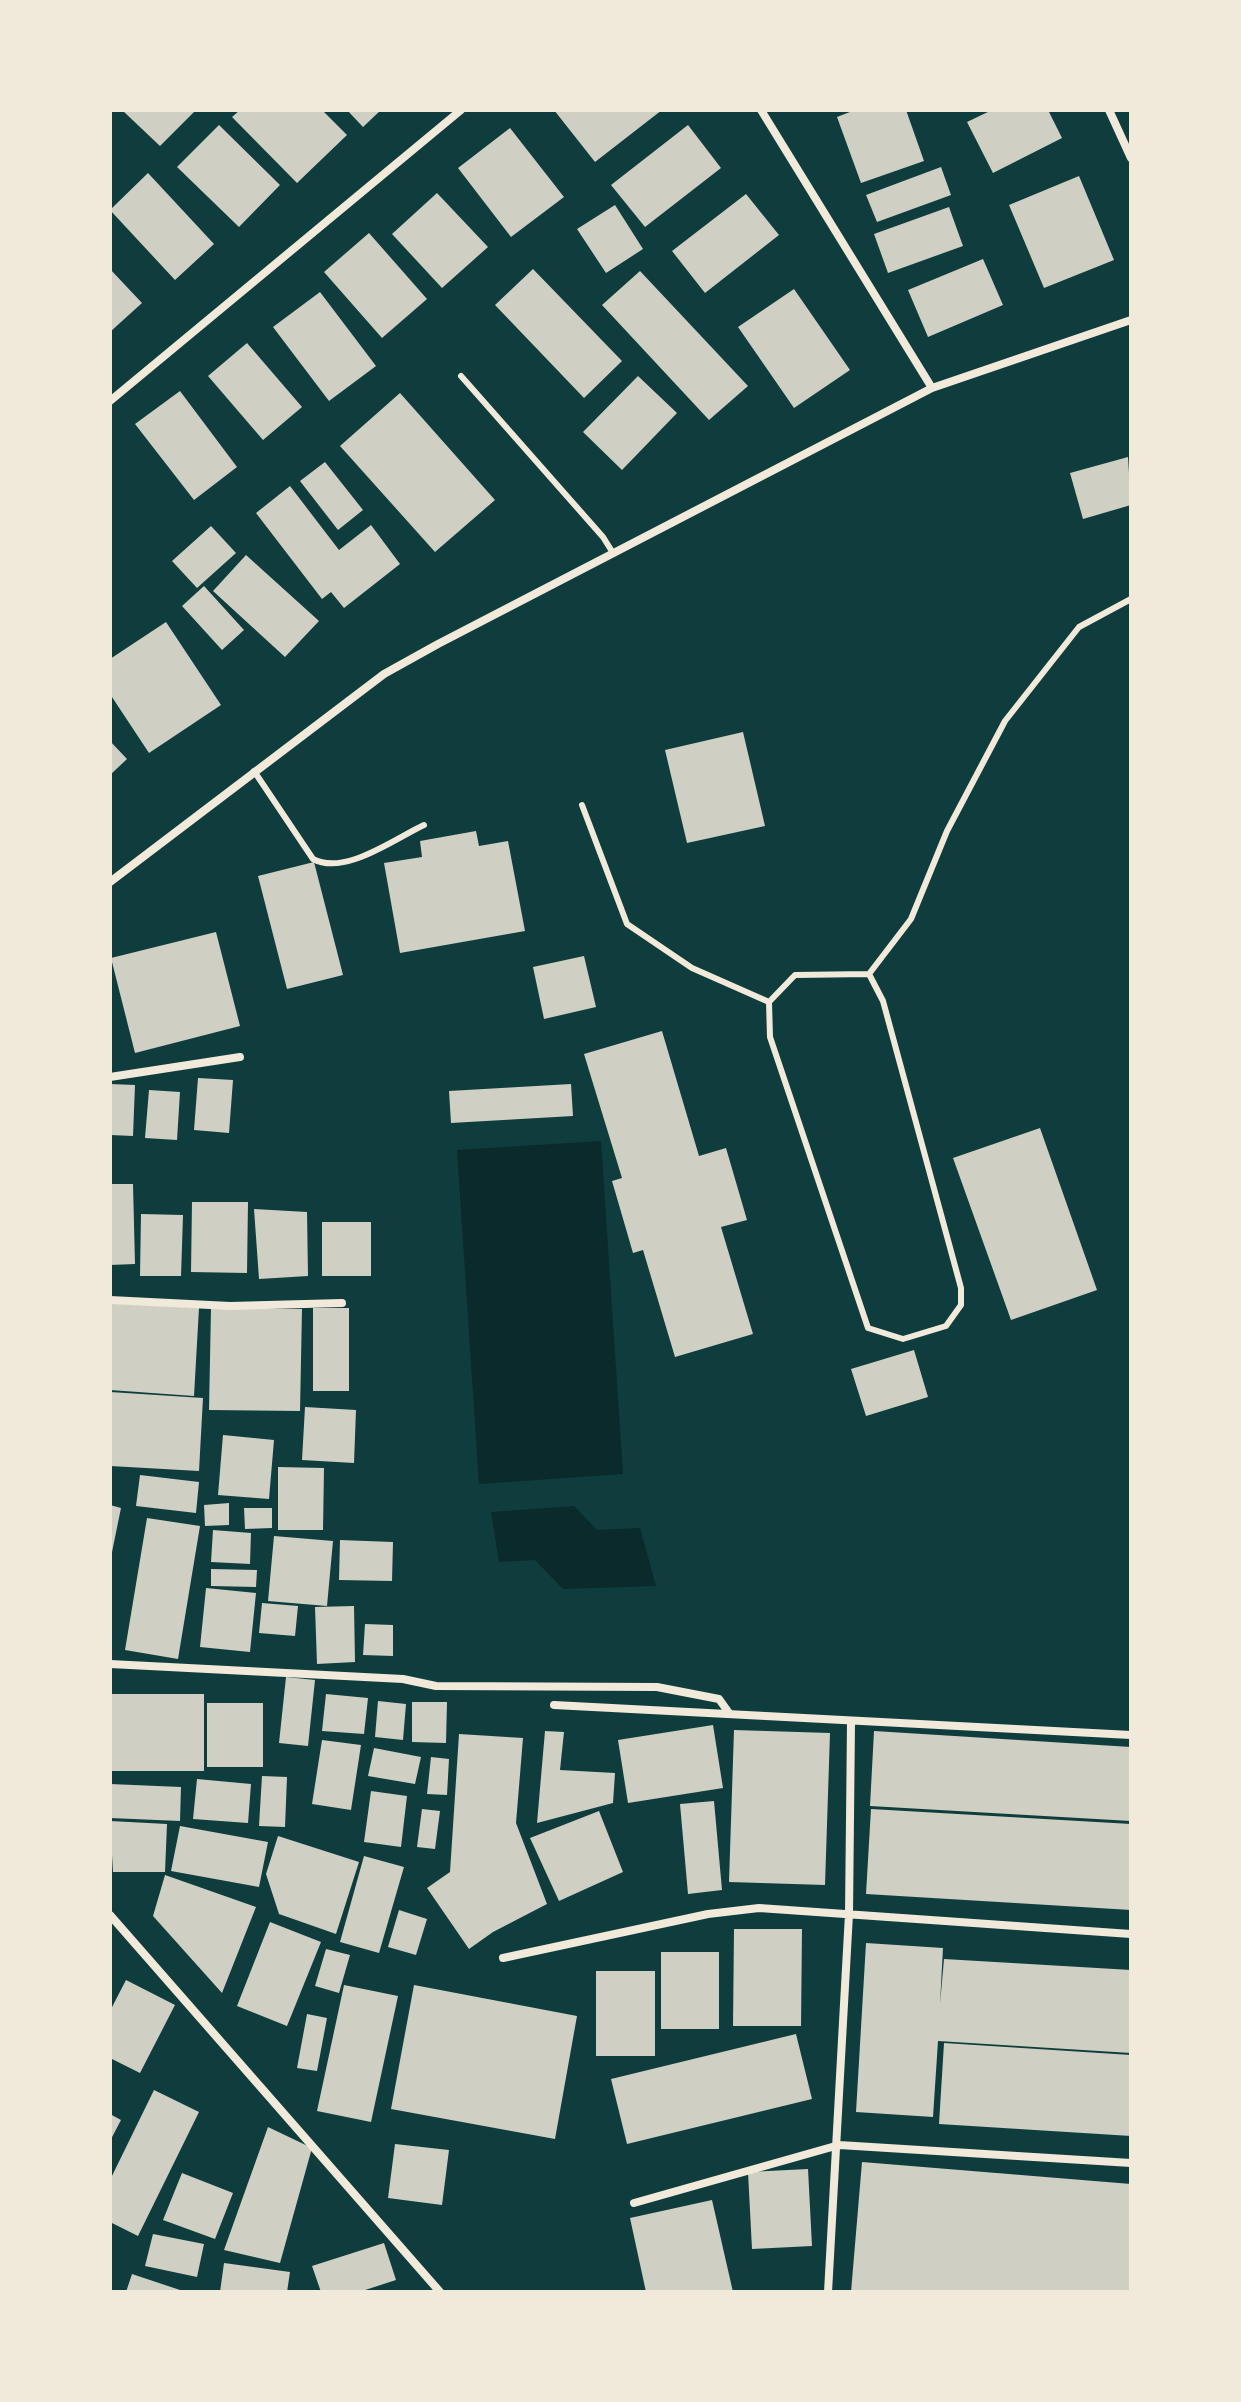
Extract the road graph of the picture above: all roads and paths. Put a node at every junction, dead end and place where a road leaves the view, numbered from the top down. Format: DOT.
graph roads {
  1 [pos="461,110"];
  2 [pos="761,110"];
  3 [pos="1109,110"];
  4 [pos="1131,158"];
  5 [pos="1131,320"];
  6 [pos="461,376"];
  7 [pos="932,388"];
  8 [pos="110,401"];
  9 [pos="613,553"];
  10 [pos="1131,599"];
  11 [pos="254,771"];
  12 [pos="582,805"];
  13 [pos="424,825"];
  14 [pos="110,882"];
  15 [pos="869,974"];
  16 [pos="769,1002"];
  17 [pos="240,1057"];
  18 [pos="110,1077"];
  19 [pos="110,1300"];
  20 [pos="342,1303"];
  21 [pos="110,1664"];
  22 [pos="554,1705"];
  23 [pos="729,1713"];
  24 [pos="851,1722"];
  25 [pos="1131,1735"];
  26 [pos="849,1914"];
  27 [pos="110,1915"];
  28 [pos="1131,1934"];
  29 [pos="503,1958"];
  30 [pos="839,2145"];
  31 [pos="1131,2163"];
  32 [pos="634,2203"];
  33 [pos="440,2292"];
  34 [pos="828,2292"];
  1 -- 8 [label="street"];
  2 -- 7 [label="street"];
  3 -- 4 [label="street"];
  5 -- 7 [label="street"];
  6 -- 9 [label="lane"];
  7 -- 9 [label="street"];
  9 -- 11 [label="street"];
  10 -- 15 [label="lane"];
  11 -- 13 [label="lane"];
  11 -- 14 [label="street"];
  12 -- 16 [label="lane"];
  15 -- 16 [label="lane"];
  15 -- 16 [label="lane"];
  17 -- 18 [label="street"];
  19 -- 20 [label="street"];
  21 -- 23 [label="street"];
  22 -- 23 [label="street"];
  23 -- 24 [label="street"];
  24 -- 25 [label="street"];
  24 -- 26 [label="street"];
  26 -- 28 [label="street"];
  26 -- 29 [label="street"];
  26 -- 30 [label="street"];
  27 -- 33 [label="street"];
  30 -- 31 [label="street"];
  30 -- 32 [label="street"];
  30 -- 34 [label="street"];
}
